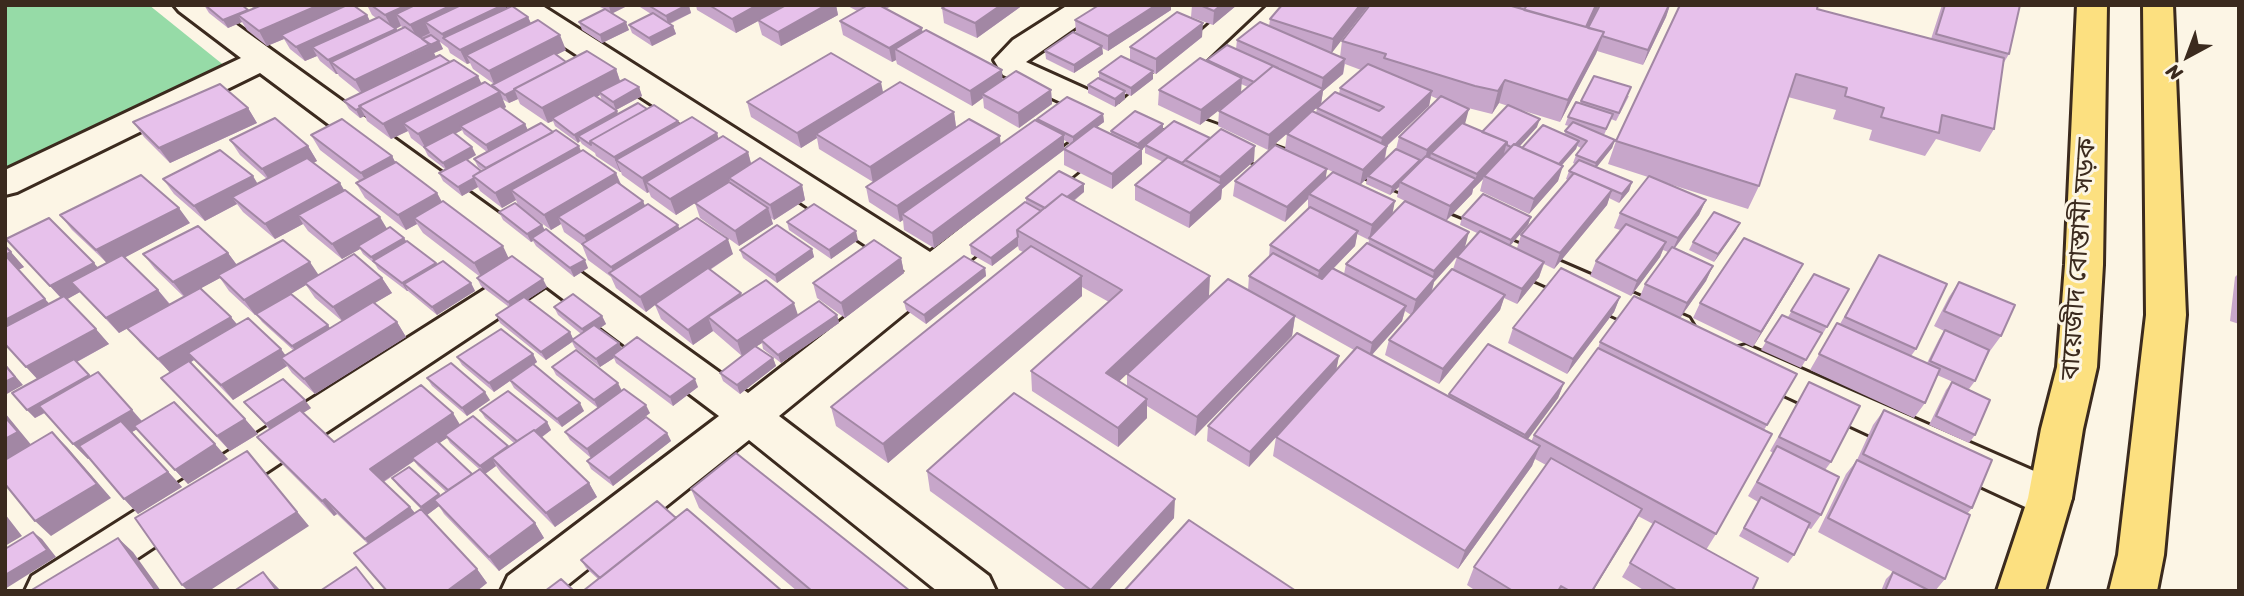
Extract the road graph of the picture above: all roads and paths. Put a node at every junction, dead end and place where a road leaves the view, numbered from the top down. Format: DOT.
graph roads {
  1 [pos="189,5"];
  2 [pos="520,5"];
  3 [pos="1089,5"];
  4 [pos="1250,5"];
  5 [pos="2092,5"];
  6 [pos="2158,5"];
  7 [pos="261,60"];
  8 [pos="1128,113"];
  9 [pos="5,184"];
  10 [pos="546,268"];
  11 [pos="930,270"];
  12 [pos="749,416"];
  13 [pos="2050,498"];
  14 [pos="49,591"];
  15 [pos="525,591"];
  16 [pos="972,591"];
  17 [pos="2021,591"];
  18 [pos="2133,591"];
  1 -- 7 [label="street"];
  2 -- 11 [label="street"];
  3 -- 8 [label="street"];
  4 -- 8 [label="street"];
  5 -- 13 [label="main road, বায়েজীদ বোস্তামী সড়ক"];
  6 -- 18 [label="main road"];
  7 -- 9 [label="street"];
  7 -- 10 [label="street"];
  8 -- 11 [label="street"];
  8 -- 13 [label="street"];
  10 -- 12 [label="street"];
  10 -- 14 [label="street"];
  11 -- 12 [label="street"];
  12 -- 15 [label="street"];
  12 -- 16 [label="street"];
  13 -- 17 [label="main road, বায়েজীদ বোস্তামী সড়ক"];
}
